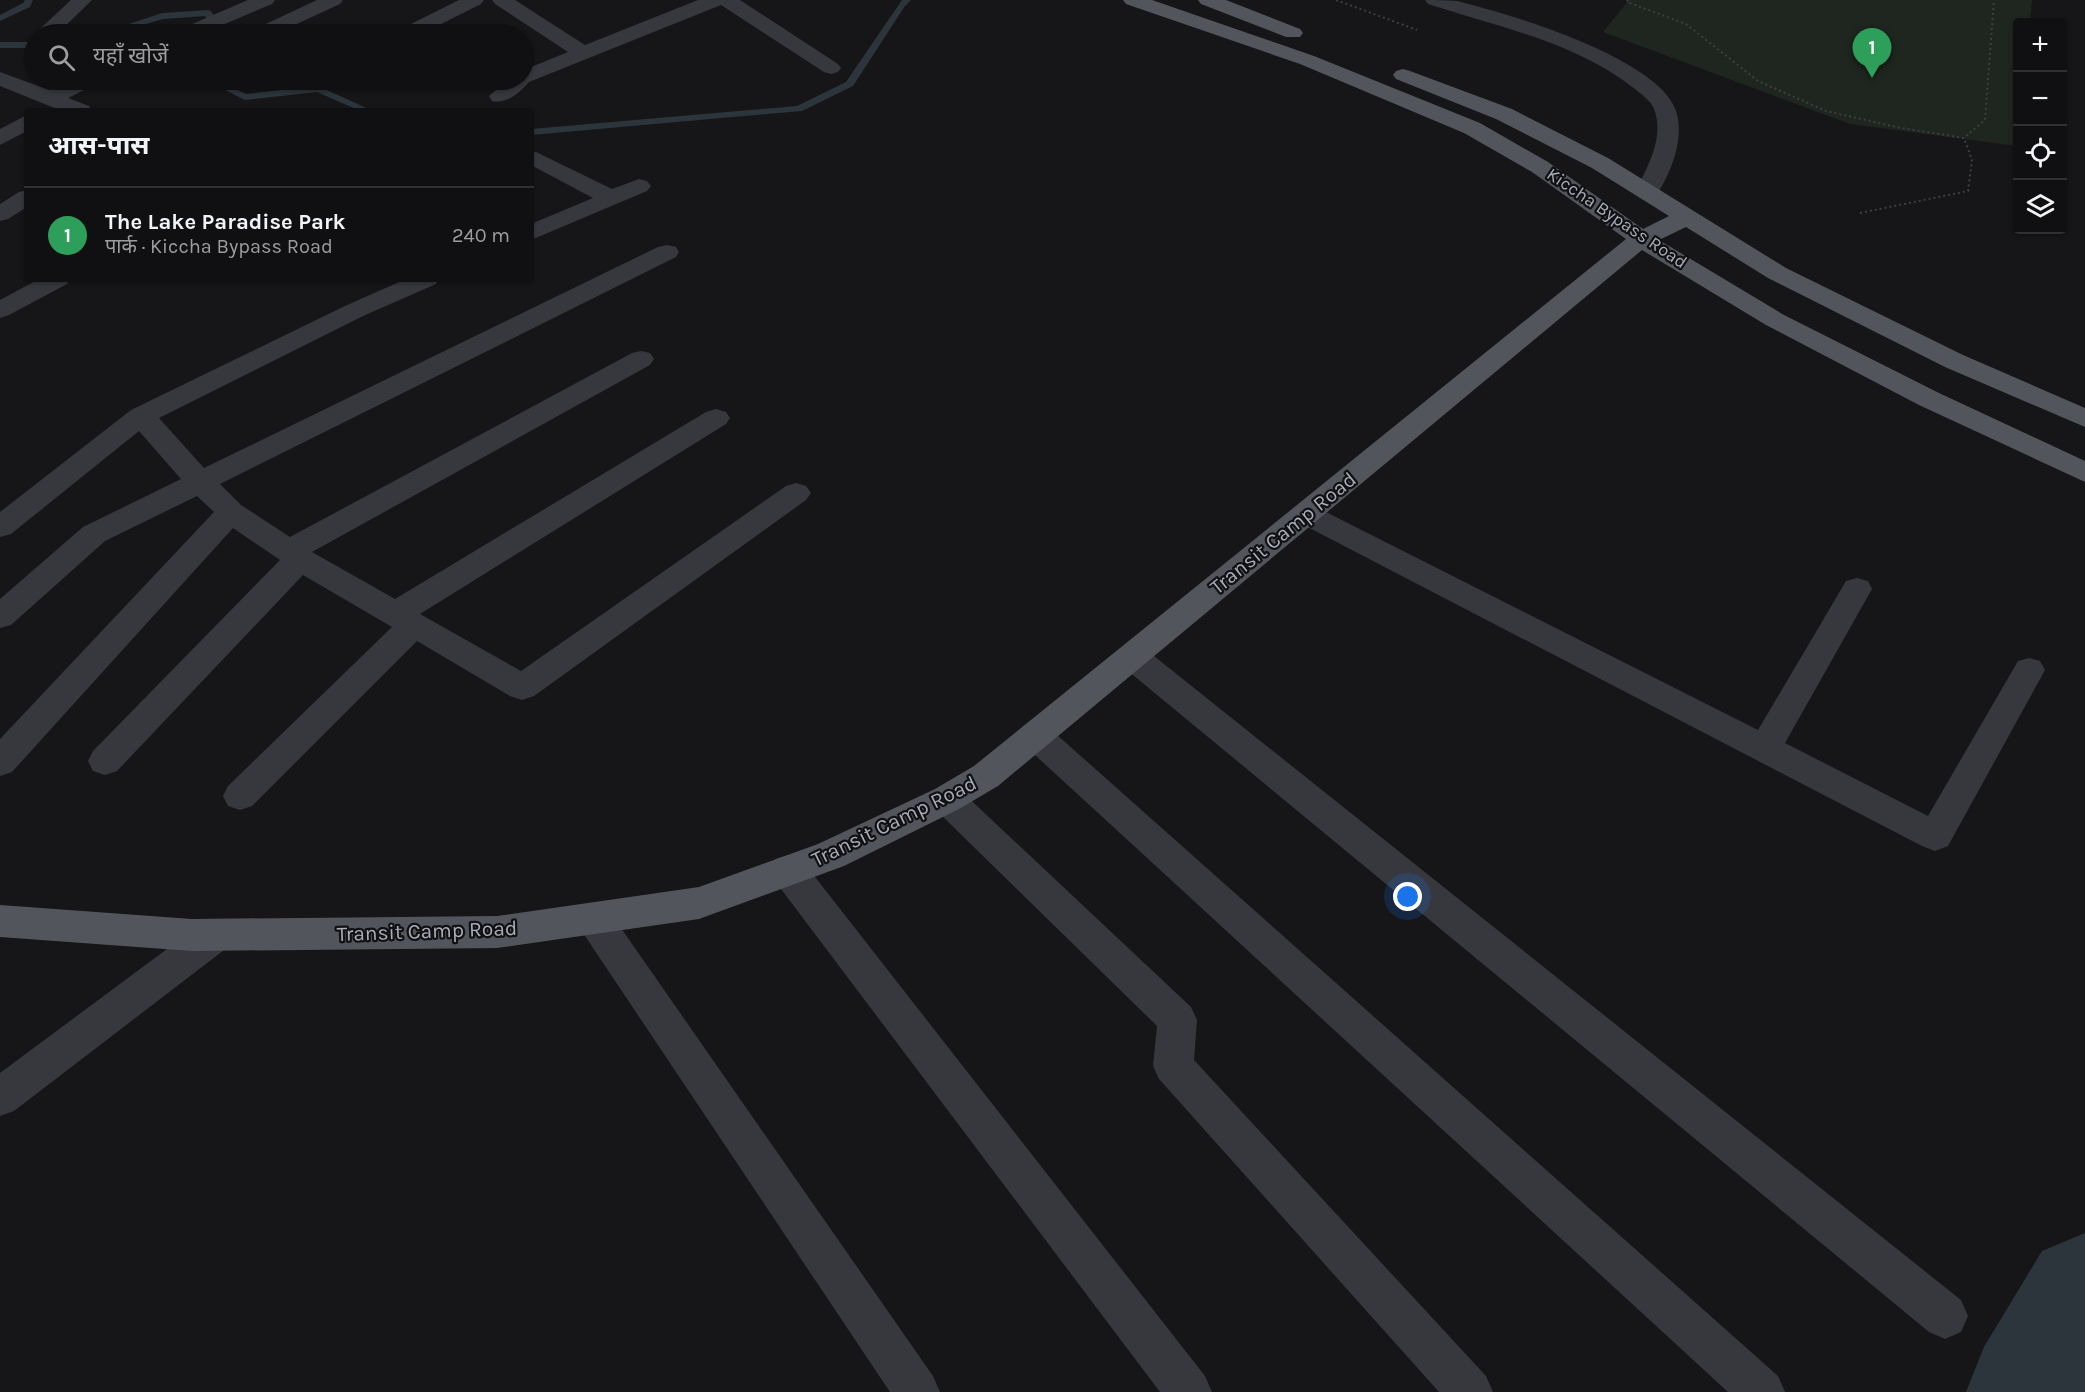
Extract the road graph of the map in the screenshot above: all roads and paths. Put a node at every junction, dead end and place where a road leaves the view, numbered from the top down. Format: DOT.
graph roads {
  1 [pos="82,0"];
  2 [pos="265,0"];
  3 [pos="333,0"];
  4 [pos="474,0"];
  5 [pos="502,0"];
  6 [pos="715,0"];
  7 [pos="727,0"];
  8 [pos="1133,0"];
  9 [pos="1208,0"];
  10 [pos="1436,0"];
  11 [pos="1628,0"];
  12 [pos="1994,0"];
  13 [pos="57,24"];
  14 [pos="211,24"];
  15 [pos="281,24"];
  16 [pos="426,24"];
  17 [pos="584,53"];
  18 [pos="831,68"];
  19 [pos="534,73"];
  20 [pos="0,78"];
  21 [pos="24,89"];
  22 [pos="25,90"];
  23 [pos="77,90"];
  24 [pos="507,90"];
  25 [pos="500,96"];
  26 [pos="59,106"];
  27 [pos="24,124"];
  28 [pos="0,138"];
  29 [pos="1964,138"];
  30 [pos="536,159"];
  31 [pos="639,186"];
  32 [pos="1647,192"];
  33 [pos="611,198"];
  34 [pos="24,199"];
  35 [pos="1860,213"];
  36 [pos="0,214"];
  37 [pos="1687,216"];
  38 [pos="534,230"];
  39 [pos="1641,238"];
  40 [pos="667,252"];
  41 [pos="52,282"];
  42 [pos="420,282"];
  43 [pos="0,310"];
  44 [pos="641,359"];
  45 [pos="141,416"];
  46 [pos="716,418"];
  47 [pos="2085,418"];
  48 [pos="2085,472"];
  49 [pos="200,482"];
  50 [pos="796,493"];
  51 [pos="231,512"];
  52 [pos="1306,514"];
  53 [pos="0,527"];
  54 [pos="295,555"];
  55 [pos="1857,589"];
  56 [pos="0,617"];
  57 [pos="404,619"];
  58 [pos="1133,657"];
  59 [pos="2029,670"];
  60 [pos="1035,735"];
  61 [pos="1764,749"];
  62 [pos="105,761"];
  63 [pos="0,762"];
  64 [pos="240,796"];
  65 [pos="947,799"];
  66 [pos="788,870"];
  67 [pos="594,919"];
  68 [pos="0,921"];
  69 [pos="215,935"];
  70 [pos="0,1097"];
  71 [pos="1944,1316"];
  72 [pos="916,1392"];
  73 [pos="1190,1392"];
  74 [pos="1470,1392"];
  75 [pos="1762,1392"];
  1 -- 13 [label="street"];
  2 -- 14 [label="street"];
  3 -- 15 [label="street"];
  4 -- 16 [label="street"];
  5 -- 17 [label="street"];
  6 -- 17 [label="street"];
  7 -- 18 [label="street"];
  8 -- 39 [label="main road, Kiccha Bypass Road"];
  9 -- 32 [label="main road"];
  10 -- 32 [label="street"];
  11 -- 29 [label="path"];
  12 -- 29 [label="path"];
  17 -- 19 [label="street"];
  20 -- 21 [label="street"];
  22 -- 26 [label="street"];
  23 -- 26 [label="street"];
  24 -- 25 [label="street"];
  27 -- 28 [label="street"];
  29 -- 35 [label="path"];
  30 -- 33 [label="street"];
  31 -- 33 [label="street"];
  32 -- 37 [label="main road"];
  33 -- 38 [label="street"];
  34 -- 36 [label="street"];
  37 -- 39 [label="main road, Transit Camp Road"];
  37 -- 47 [label="main road"];
  39 -- 48 [label="main road, Kiccha Bypass Road"];
  39 -- 52 [label="main road, Transit Camp Road"];
  40 -- 49 [label="street"];
  41 -- 43 [label="street"];
  42 -- 45 [label="street"];
  44 -- 54 [label="street"];
  45 -- 49 [label="street"];
  45 -- 53 [label="street"];
  46 -- 57 [label="street"];
  49 -- 51 [label="street"];
  49 -- 56 [label="street"];
  50 -- 57 [label="street"];
  51 -- 54 [label="street"];
  51 -- 63 [label="street"];
  52 -- 58 [label="main road, Transit Camp Road"];
  52 -- 61 [label="street"];
  54 -- 57 [label="street"];
  54 -- 62 [label="street"];
  55 -- 61 [label="street"];
  57 -- 64 [label="street"];
  58 -- 60 [label="main road, Transit Camp Road"];
  58 -- 71 [label="street"];
  59 -- 61 [label="street"];
  60 -- 65 [label="main road, Transit Camp Road"];
  60 -- 75 [label="street"];
  65 -- 66 [label="main road, Transit Camp Road"];
  65 -- 74 [label="street"];
  66 -- 67 [label="main road, Transit Camp Road"];
  66 -- 73 [label="street"];
  67 -- 69 [label="main road, Transit Camp Road"];
  67 -- 72 [label="street"];
  68 -- 69 [label="main road, Transit Camp Road"];
  69 -- 70 [label="street"];
}
